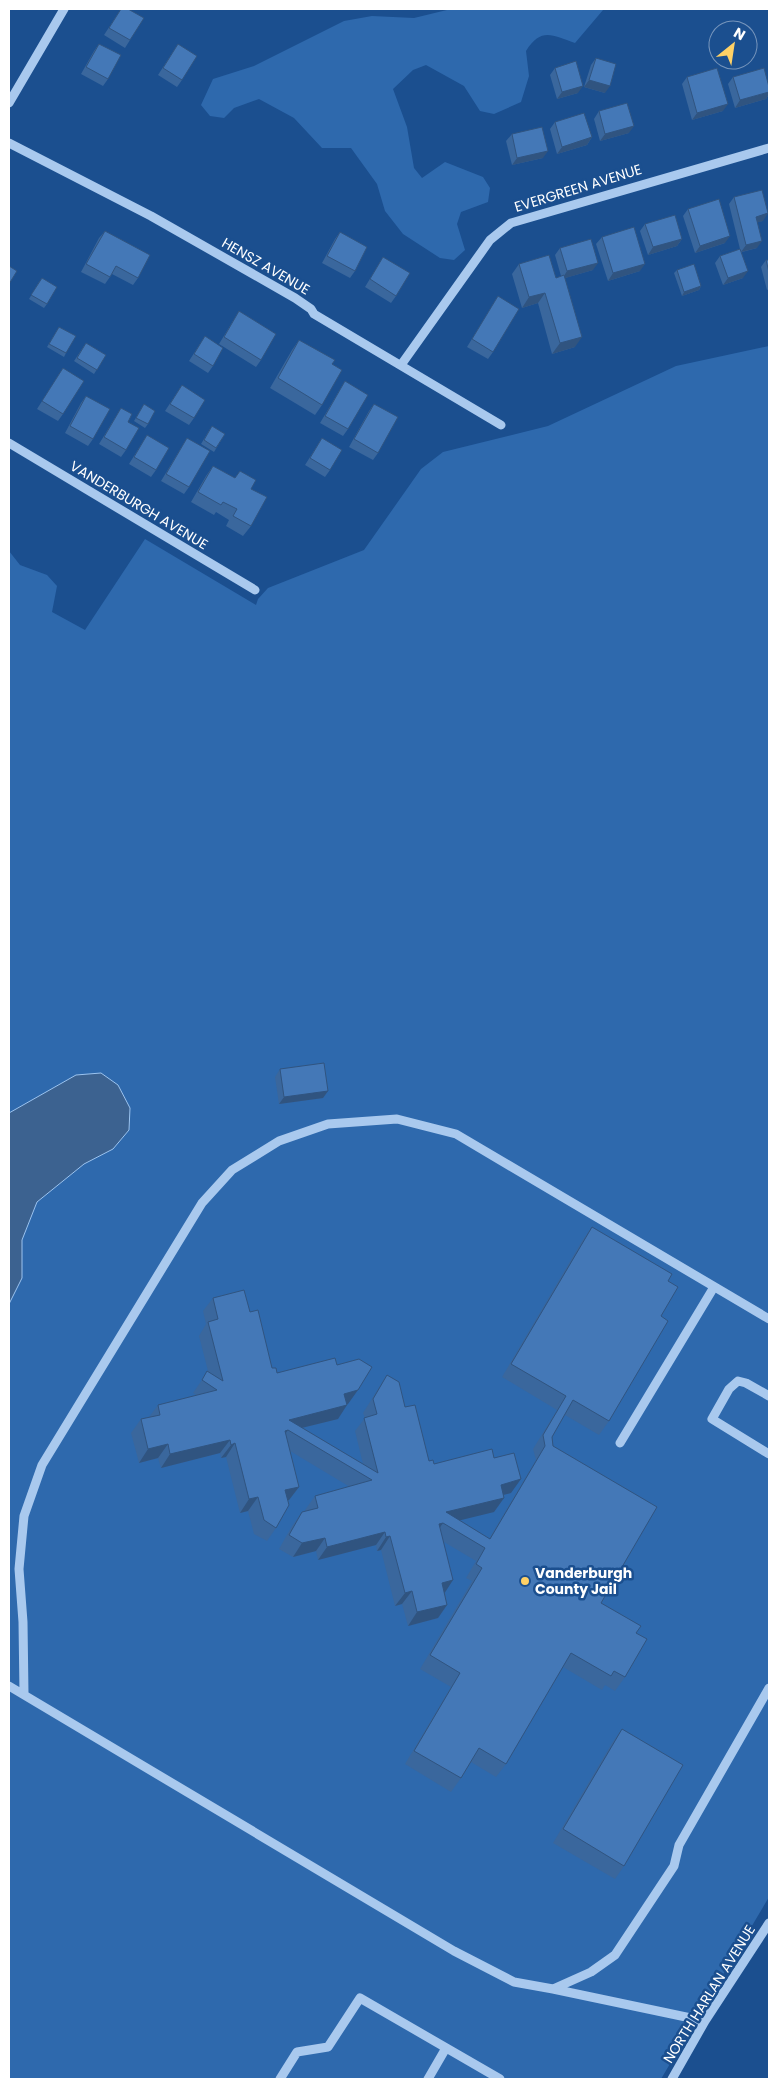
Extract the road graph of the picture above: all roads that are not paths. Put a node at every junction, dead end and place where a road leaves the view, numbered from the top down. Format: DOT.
graph roads {
  1 [pos="64,9"];
  2 [pos="9,103"];
  3 [pos="9,143"];
  4 [pos="769,148"];
  5 [pos="401,364"];
  6 [pos="501,425"];
  7 [pos="9,443"];
  8 [pos="255,590"];
  9 [pos="714,1287"];
  10 [pos="769,1320"];
  11 [pos="769,1396"];
  12 [pos="620,1443"];
  13 [pos="769,1454"];
  14 [pos="9,1686"];
  15 [pos="769,1688"];
  16 [pos="24,1694"];
  17 [pos="769,1923"];
  18 [pos="553,1989"];
  19 [pos="705,2021"];
  20 [pos="446,2048"];
  21 [pos="280,2079"];
  22 [pos="428,2079"];
  23 [pos="500,2079"];
  24 [pos="672,2079"];
  1 -- 2 [label="street"];
  3 -- 5 [label="street, HENSZ AVENUE"];
  4 -- 5 [label="street, EVERGREEN AVENUE"];
  5 -- 6 [label="street, HENSZ AVENUE"];
  7 -- 8 [label="street, VANDERBURGH AVENUE"];
  9 -- 10 [label="street"];
  9 -- 12 [label="street"];
  9 -- 16 [label="street"];
  11 -- 13 [label="street"];
  14 -- 16 [label="street"];
  15 -- 18 [label="street"];
  16 -- 18 [label="street"];
  17 -- 19 [label="street, NORTH HARLAN AVENUE"];
  18 -- 19 [label="street"];
  19 -- 24 [label="street, NORTH HARLAN AVENUE"];
  20 -- 21 [label="street"];
  20 -- 22 [label="street"];
  20 -- 23 [label="street"];
}
